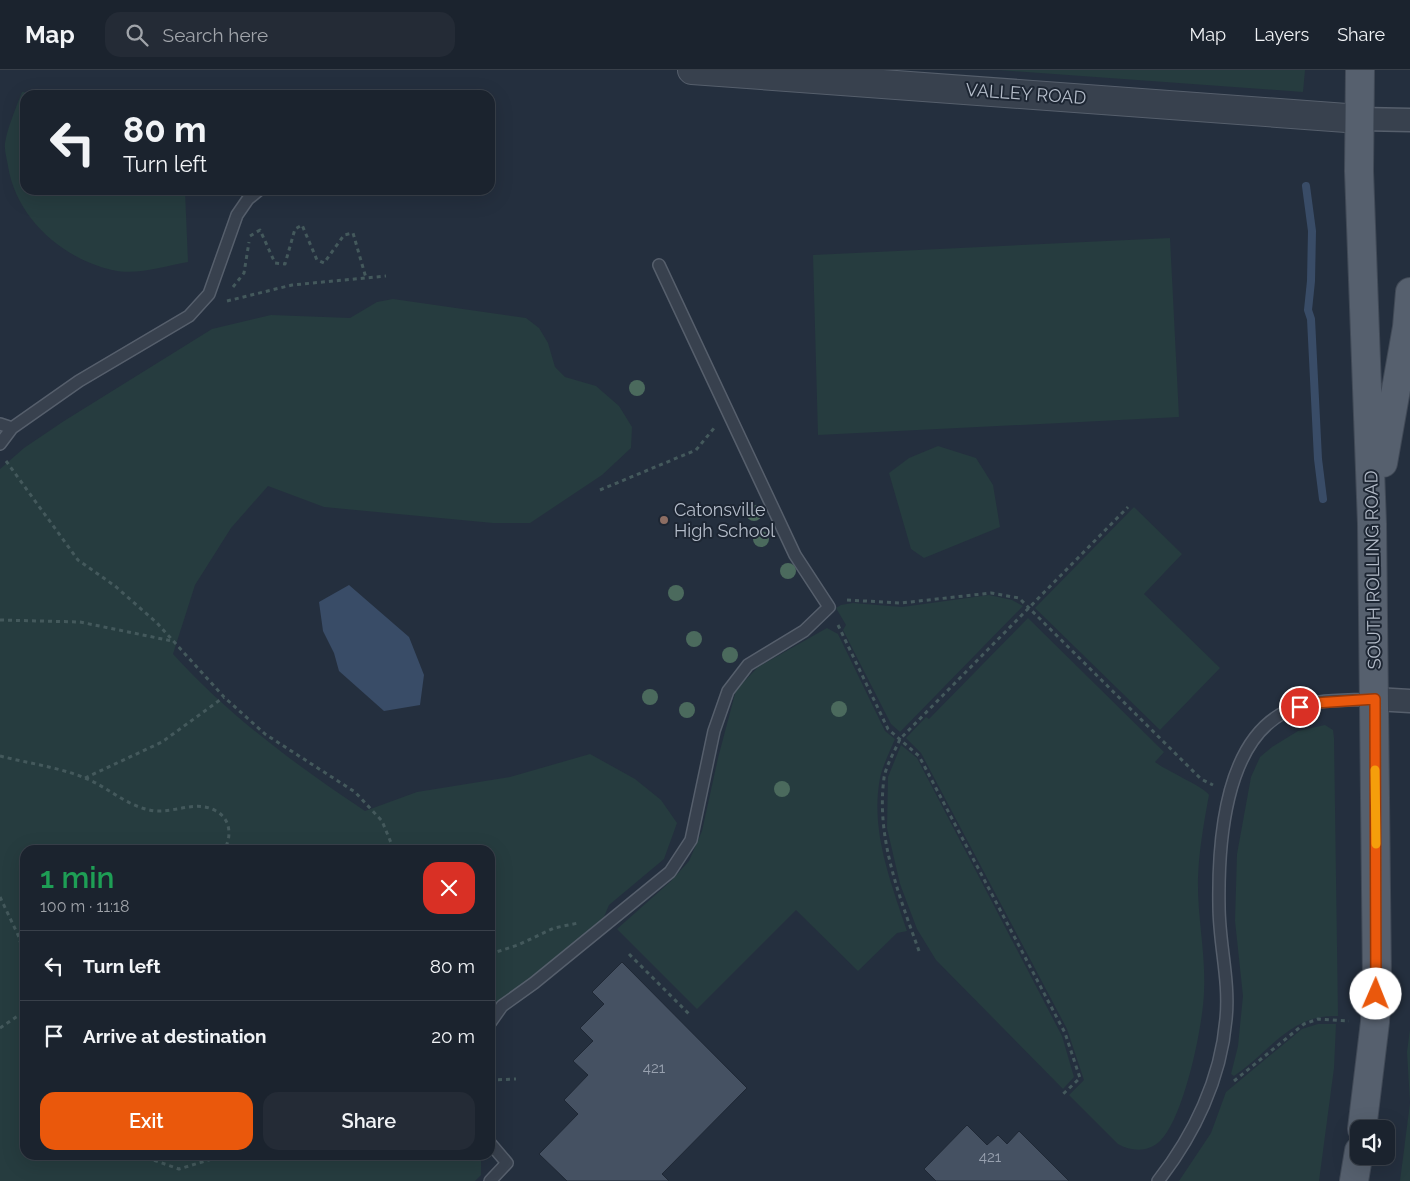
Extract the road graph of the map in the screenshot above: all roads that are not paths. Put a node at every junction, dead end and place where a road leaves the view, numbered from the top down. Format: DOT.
graph roads {
  1 [pos="692,70"];
  2 [pos="1360,70"];
  3 [pos="1360,119"];
  4 [pos="1410,120"];
  5 [pos="252,195"];
  6 [pos="659,265"];
  7 [pos="1410,292"];
  8 [pos="0,424"];
  9 [pos="12,428"];
  10 [pos="0,444"];
  11 [pos="1372,524"];
  12 [pos="1375,699"];
  13 [pos="1410,701"];
  14 [pos="495,1016"];
  15 [pos="1363,1120"];
  16 [pos="495,1149"];
  17 [pos="1357,1165"];
  18 [pos="490,1181"];
  19 [pos="1158,1181"];
  20 [pos="1354,1181"];
  1 -- 3 [label="street, VALLEY ROAD"];
  2 -- 3 [label="main road, SOUTH ROLLING ROAD"];
  3 -- 4 [label="street"];
  3 -- 11 [label="main road, SOUTH ROLLING ROAD"];
  5 -- 9 [label="lane"];
  6 -- 14 [label="lane"];
  7 -- 11 [label="main road"];
  8 -- 9 [label="lane"];
  9 -- 10 [label="lane"];
  11 -- 12 [label="main road, SOUTH ROLLING ROAD"];
  12 -- 13 [label="street"];
  12 -- 15 [label="main road, SOUTH ROLLING ROAD"];
  12 -- 19 [label="lane"];
  16 -- 18 [label="lane"];
  17 -- 20 [label="main road"];
}
